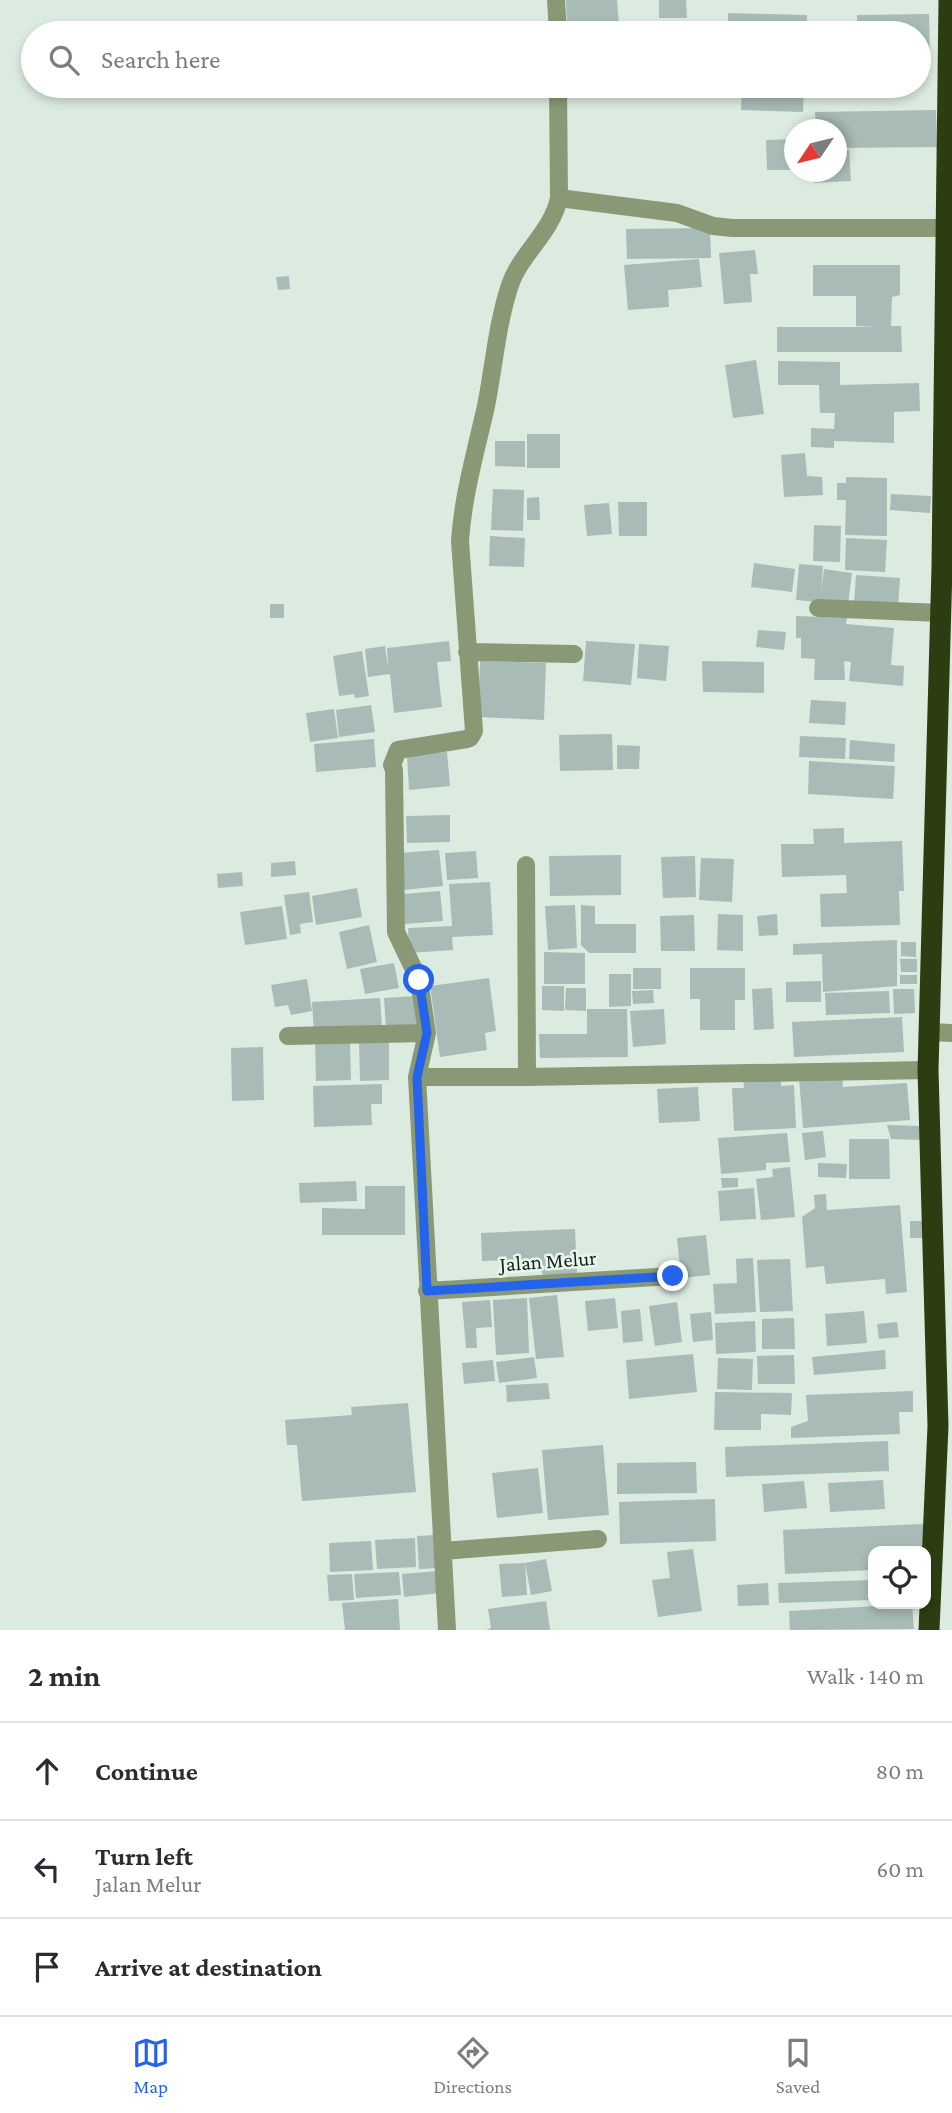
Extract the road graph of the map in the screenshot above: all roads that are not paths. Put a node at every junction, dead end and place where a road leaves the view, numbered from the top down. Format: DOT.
graph roads {
  1 [pos="556,0"];
  2 [pos="948,0"];
  3 [pos="557,21"];
  4 [pos="558,98"];
  5 [pos="559,198"];
  6 [pos="947,228"];
  7 [pos="947,568"];
  8 [pos="818,608"];
  9 [pos="941,612"];
  10 [pos="467,652"];
  11 [pos="574,654"];
  12 [pos="526,865"];
  13 [pos="930,1032"];
  14 [pos="427,1033"];
  15 [pos="952,1033"];
  16 [pos="288,1036"];
  17 [pos="928,1070"];
  18 [pos="417,1077"];
  19 [pos="527,1077"];
  20 [pos="673,1276"];
  21 [pos="427,1291"];
  22 [pos="945,1426"];
  23 [pos="598,1539"];
  24 [pos="443,1551"];
  25 [pos="447,1630"];
  26 [pos="929,1630"];
  1 -- 3 [label="street"];
  2 -- 6 [label="highway"];
  4 -- 5 [label="street"];
  5 -- 6 [label="street"];
  5 -- 10 [label="street"];
  6 -- 7 [label="highway"];
  7 -- 9 [label="highway"];
  8 -- 9 [label="street"];
  9 -- 13 [label="highway"];
  10 -- 11 [label="street"];
  10 -- 14 [label="street"];
  12 -- 19 [label="street"];
  13 -- 15 [label="street"];
  13 -- 17 [label="highway"];
  14 -- 16 [label="street"];
  14 -- 18 [label="street"];
  17 -- 19 [label="street"];
  17 -- 22 [label="highway"];
  18 -- 19 [label="street"];
  18 -- 21 [label="street"];
  20 -- 21 [label="street, Jalan Melur"];
  21 -- 24 [label="street"];
  22 -- 26 [label="highway"];
  23 -- 24 [label="street"];
  24 -- 25 [label="street"];
}
